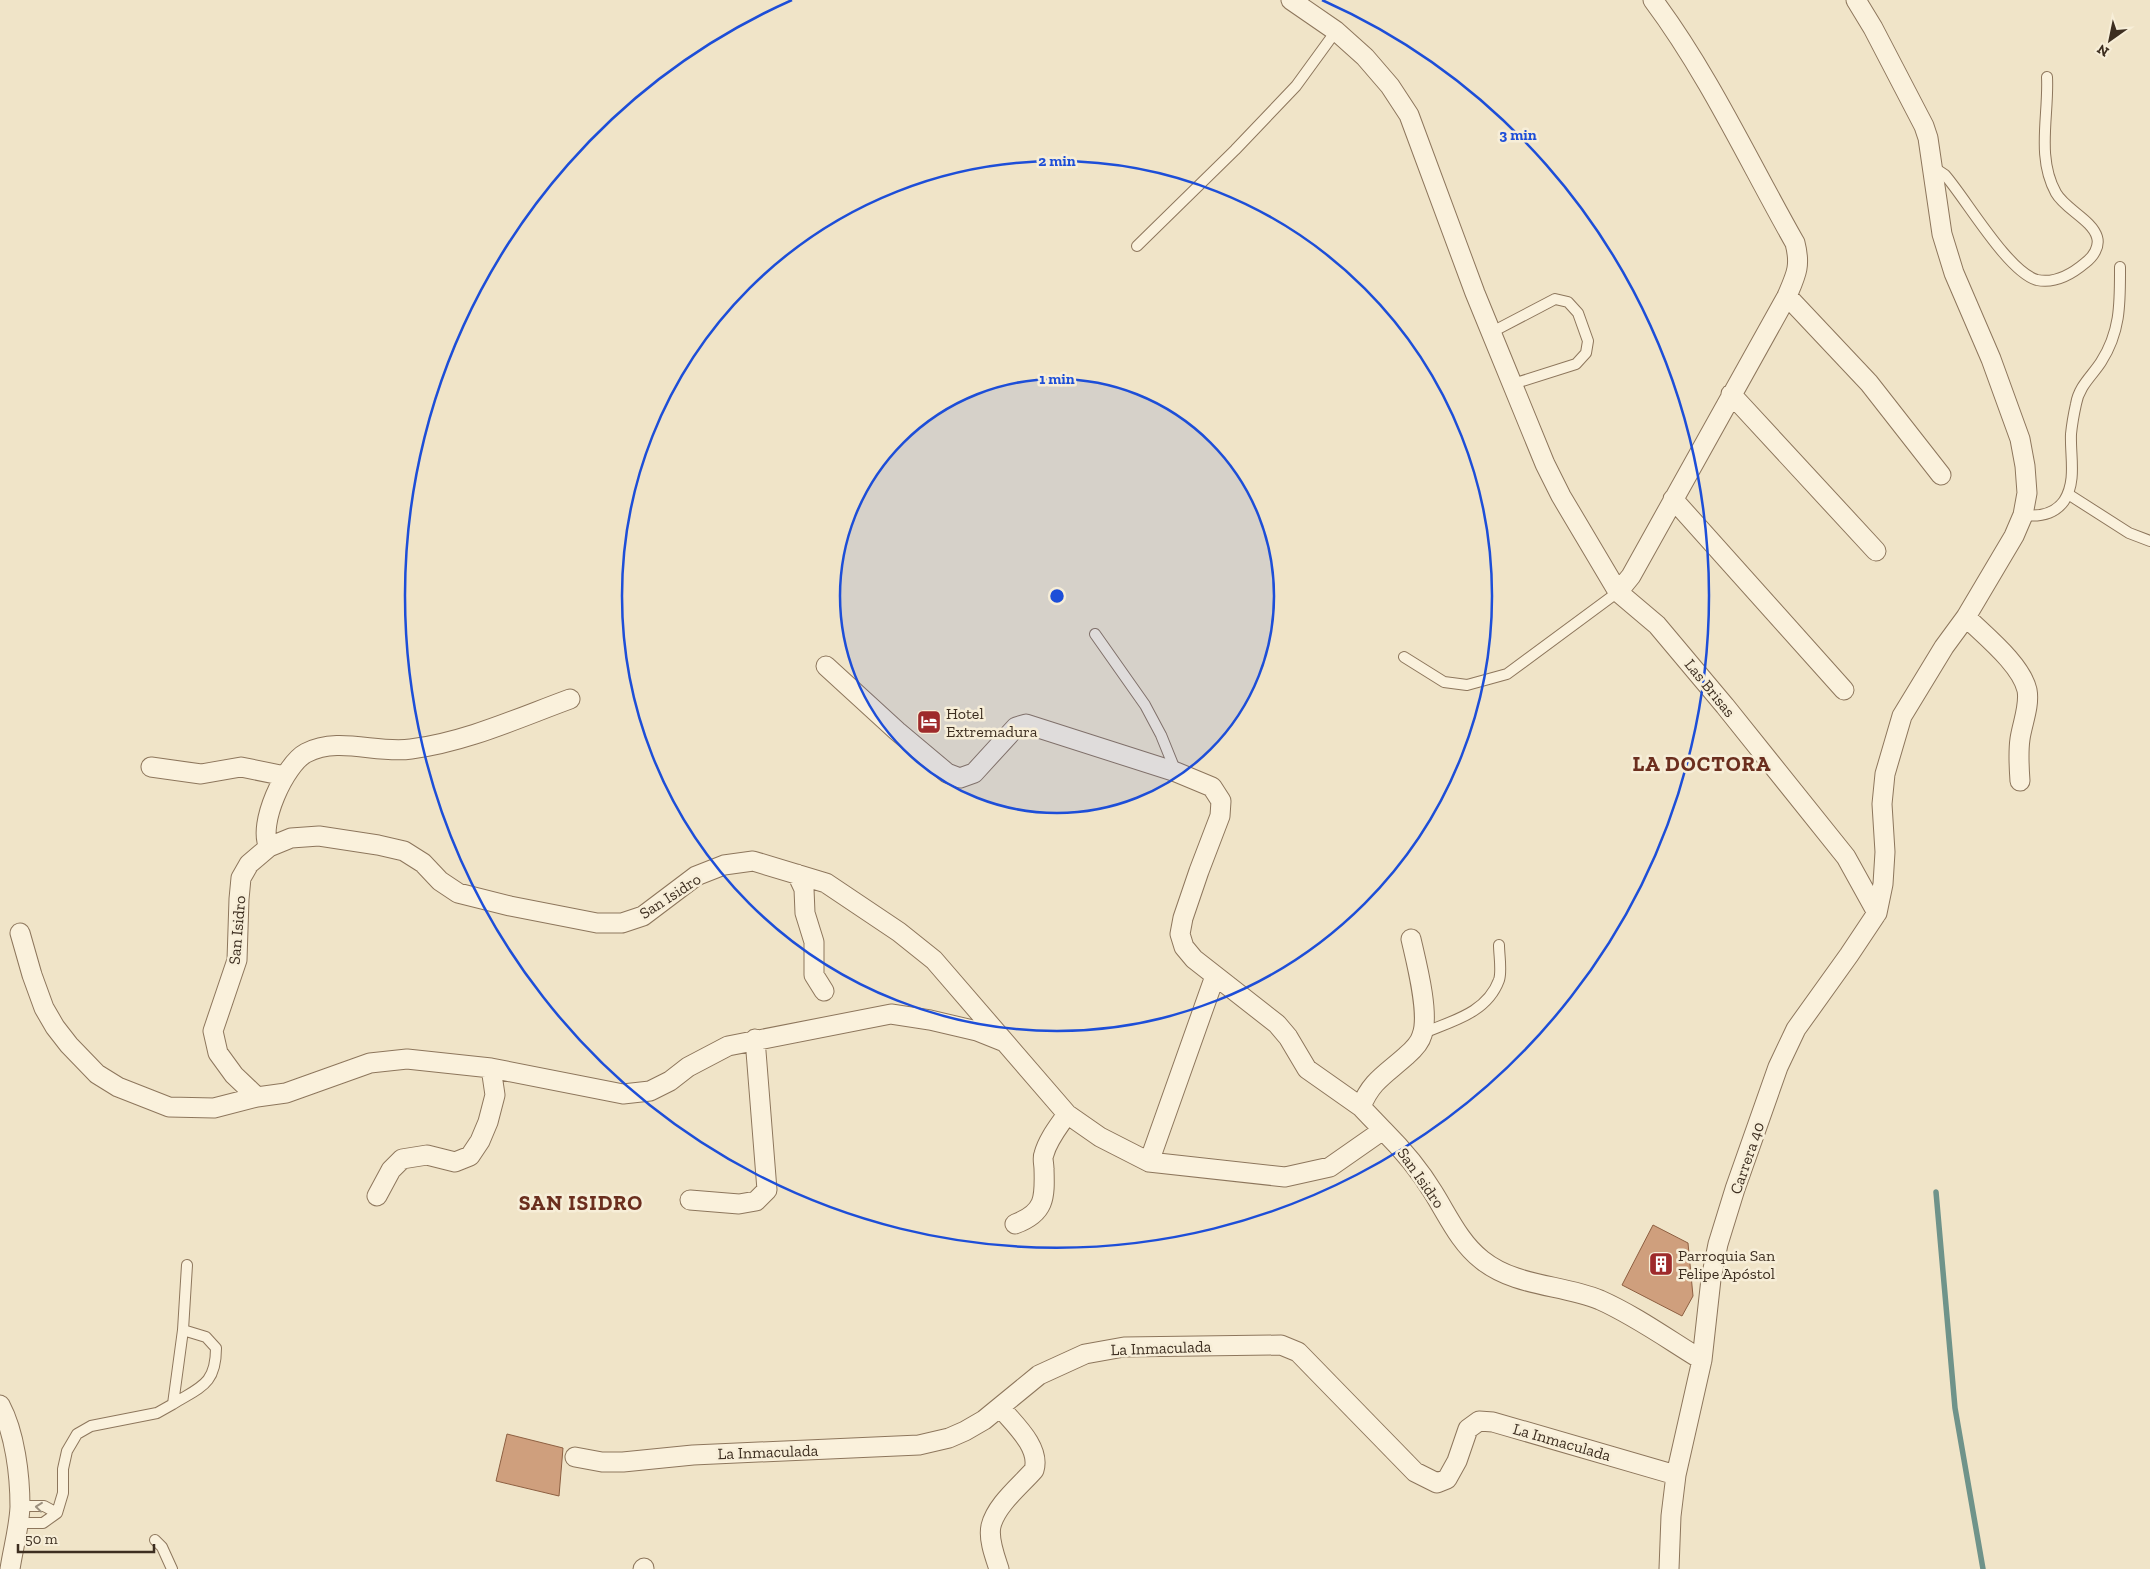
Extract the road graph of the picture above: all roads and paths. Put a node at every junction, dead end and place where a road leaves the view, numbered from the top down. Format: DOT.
graph roads {
  1 [pos="1291,0"];
  2 [pos="1653,0"];
  3 [pos="1856,0"];
  4 [pos="1336,31"];
  5 [pos="2047,77"];
  6 [pos="1931,171"];
  7 [pos="1138,246"];
  8 [pos="2120,266"];
  9 [pos="1787,296"];
  10 [pos="1492,332"];
  11 [pos="1512,384"];
  12 [pos="1731,394"];
  13 [pos="1941,475"];
  14 [pos="2068,494"];
  15 [pos="1673,499"];
  16 [pos="2023,515"];
  17 [pos="2150,541"];
  18 [pos="1876,551"];
  19 [pos="1618,592"];
  20 [pos="1966,617"];
  21 [pos="1094,634"];
  22 [pos="1404,657"];
  23 [pos="826,666"];
  24 [pos="1844,690"];
  25 [pos="570,700"];
  26 [pos="150,766"];
  27 [pos="1176,772"];
  28 [pos="285,776"];
  29 [pos="2020,782"];
  30 [pos="269,847"];
  31 [pos="797,874"];
  32 [pos="1877,913"];
  33 [pos="20,933"];
  34 [pos="1411,939"];
  35 [pos="1499,945"];
  36 [pos="1215,976"];
  37 [pos="824,991"];
  38 [pos="1423,1033"];
  39 [pos="755,1039"];
  40 [pos="1007,1043"];
  41 [pos="491,1068"];
  42 [pos="257,1097"];
  43 [pos="1361,1107"];
  44 [pos="1067,1114"];
  45 [pos="1383,1130"];
  46 [pos="1149,1162"];
  47 [pos="377,1196"];
  48 [pos="690,1200"];
  49 [pos="1015,1224"];
  50 [pos="187,1265"];
  51 [pos="183,1330"];
  52 [pos="1702,1360"];
  53 [pos="173,1404"];
  54 [pos="0,1405"];
  55 [pos="1000,1406"];
  56 [pos="575,1457"];
  57 [pos="1676,1475"];
  58 [pos="57,1513"];
  59 [pos="19,1514"];
  60 [pos="155,1540"];
  61 [pos="10,1569"];
  62 [pos="172,1569"];
  63 [pos="999,1569"];
  64 [pos="1669,1569"];
  1 -- 4 [label="street, Las Brisas"];
  2 -- 9 [label="street"];
  3 -- 6 [label="street, Carrera 40"];
  4 -- 7 [label="lane"];
  4 -- 10 [label="street, Las Brisas"];
  5 -- 6 [label="lane"];
  6 -- 16 [label="street, Carrera 40"];
  8 -- 14 [label="lane"];
  9 -- 12 [label="street"];
  9 -- 13 [label="street"];
  10 -- 11 [label="street, Las Brisas"];
  10 -- 11 [label="lane"];
  11 -- 19 [label="street, Las Brisas"];
  12 -- 15 [label="street"];
  12 -- 18 [label="street"];
  14 -- 16 [label="lane"];
  14 -- 17 [label="lane"];
  15 -- 19 [label="street"];
  15 -- 24 [label="street"];
  16 -- 20 [label="street, Carrera 40"];
  19 -- 22 [label="lane"];
  19 -- 32 [label="street, Las Brisas"];
  20 -- 29 [label="street"];
  20 -- 32 [label="street, Carrera 40"];
  21 -- 27 [label="lane"];
  23 -- 27 [label="street"];
  25 -- 28 [label="street"];
  26 -- 28 [label="street"];
  27 -- 36 [label="street"];
  28 -- 30 [label="street"];
  30 -- 31 [label="street, San Isidro"];
  30 -- 42 [label="street, San Isidro"];
  31 -- 37 [label="street"];
  31 -- 40 [label="street, San Isidro"];
  32 -- 52 [label="street, Carrera 40"];
  33 -- 42 [label="street"];
  34 -- 38 [label="street"];
  35 -- 38 [label="lane"];
  36 -- 43 [label="street"];
  36 -- 46 [label="street"];
  38 -- 43 [label="street"];
  39 -- 40 [label="street, San Isidro"];
  39 -- 41 [label="street, San Isidro"];
  39 -- 48 [label="street"];
  40 -- 44 [label="street, San Isidro"];
  41 -- 42 [label="street, San Isidro"];
  41 -- 47 [label="street"];
  43 -- 45 [label="street"];
  44 -- 46 [label="street, San Isidro"];
  44 -- 49 [label="street"];
  45 -- 46 [label="street, San Isidro"];
  45 -- 52 [label="street, San Isidro"];
  50 -- 51 [label="lane"];
  51 -- 53 [label="lane"];
  51 -- 53 [label="lane"];
  52 -- 57 [label="street, Carrera 40"];
  53 -- 58 [label="lane"];
  54 -- 59 [label="street"];
  55 -- 56 [label="street, La Inmaculada"];
  55 -- 57 [label="street, La Inmaculada"];
  55 -- 63 [label="street"];
  57 -- 64 [label="street, Carrera 40"];
  58 -- 59 [label="lane, one-way"];
  58 -- 59 [label="lane"];
  59 -- 61 [label="street"];
  60 -- 62 [label="lane"];
}
